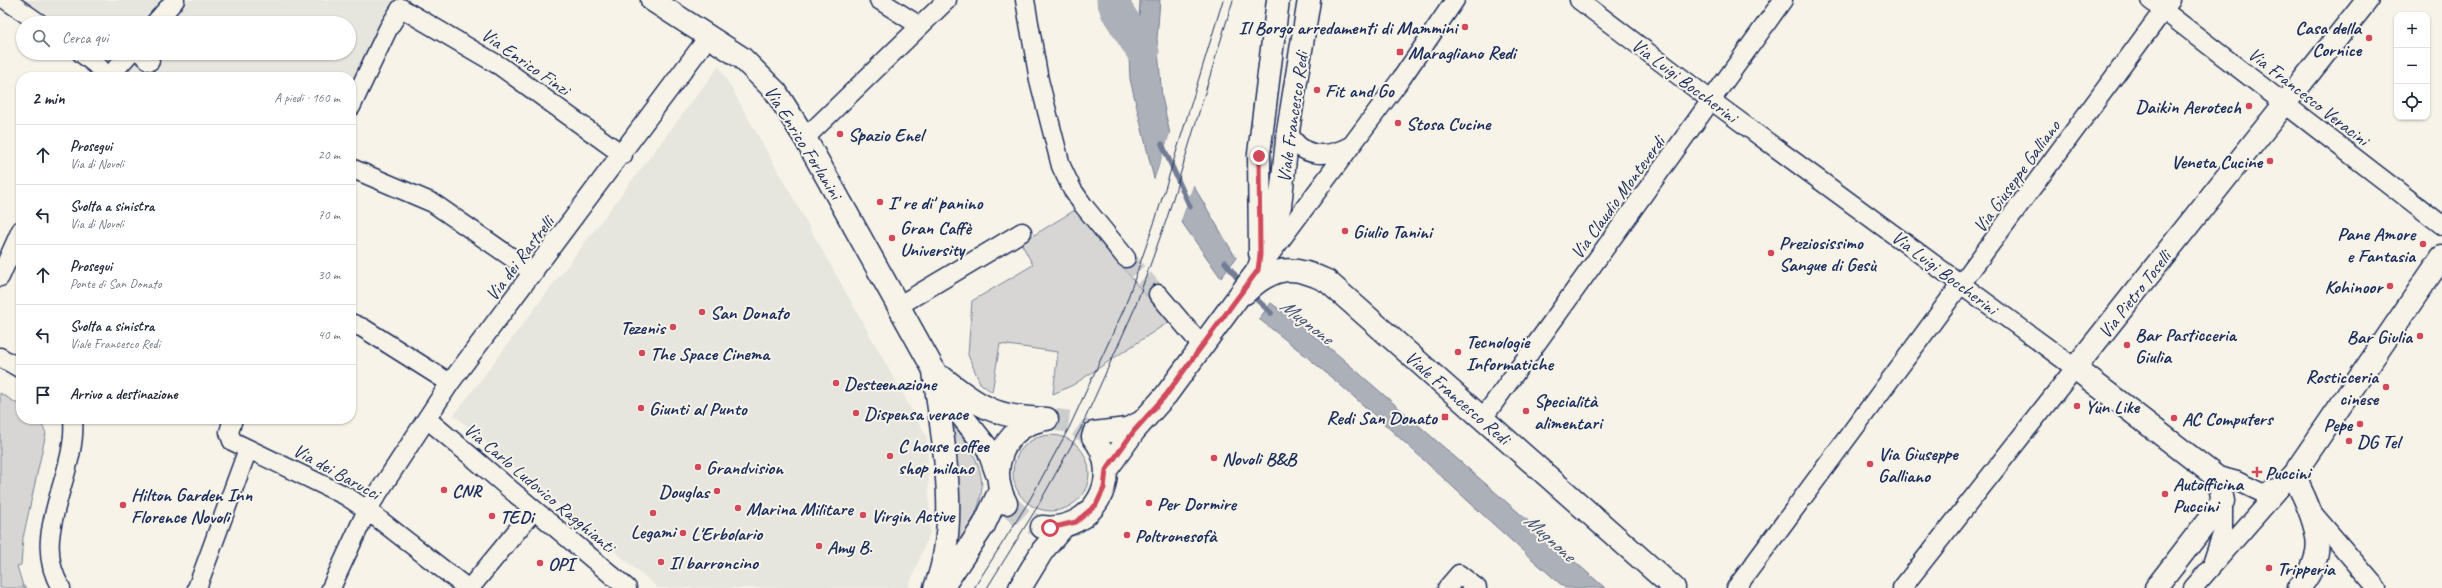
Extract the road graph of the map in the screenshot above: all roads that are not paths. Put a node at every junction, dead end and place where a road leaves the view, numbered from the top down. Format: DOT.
graph roads {
  1 [pos="6,0"];
  2 [pos="175,0"];
  3 [pos="652,0"];
  4 [pos="879,0"];
  5 [pos="946,0"];
  6 [pos="1025,0"];
  7 [pos="1278,0"];
  8 [pos="1309,0"];
  9 [pos="1455,0"];
  10 [pos="1579,0"];
  11 [pos="1783,0"];
  12 [pos="2367,0"];
  13 [pos="2161,4"];
  14 [pos="28,16"];
  15 [pos="161,16"];
  16 [pos="920,26"];
  17 [pos="709,36"];
  18 [pos="90,60"];
  19 [pos="124,60"];
  20 [pos="101,72"];
  21 [pos="112,72"];
  22 [pos="356,96"];
  23 [pos="1712,101"];
  24 [pos="2284,103"];
  25 [pos="1288,131"];
  26 [pos="805,138"];
  27 [pos="1350,146"];
  28 [pos="623,154"];
  29 [pos="356,170"];
  30 [pos="2442,225"];
  31 [pos="1022,232"];
  32 [pos="16,241"];
  33 [pos="2442,257"];
  34 [pos="1126,258"];
  35 [pos="534,273"];
  36 [pos="1258,274"];
  37 [pos="0,278"];
  38 [pos="1962,286"];
  39 [pos="1158,294"];
  40 [pos="898,306"];
  41 [pos="356,325"];
  42 [pos="1202,346"];
  43 [pos="0,358"];
  44 [pos="16,367"];
  45 [pos="2075,368"];
  46 [pos="934,371"];
  47 [pos="450,383"];
  48 [pos="1483,418"];
  49 [pos="427,419"];
  50 [pos="1142,422"];
  51 [pos="74,424"];
  52 [pos="231,424"];
  53 [pos="248,448"];
  54 [pos="2298,468"];
  55 [pos="1106,470"];
  56 [pos="2214,475"];
  57 [pos="2280,488"];
  58 [pos="1001,489"];
  59 [pos="2223,501"];
  60 [pos="2307,506"];
  61 [pos="367,510"];
  62 [pos="534,510"];
  63 [pos="2211,565"];
  64 [pos="625,587"];
  65 [pos="62,588"];
  66 [pos="197,588"];
  67 [pos="331,588"];
  68 [pos="469,588"];
  69 [pos="936,588"];
  70 [pos="942,588"];
  71 [pos="1020,588"];
  72 [pos="1447,588"];
  73 [pos="1477,588"];
  74 [pos="1674,588"];
  75 [pos="1736,588"];
  76 [pos="1902,588"];
  77 [pos="2156,588"];
  78 [pos="2193,588"];
  79 [pos="2300,588"];
  80 [pos="2377,588"];
  1 -- 14 [label="street"];
  2 -- 15 [label="street"];
  3 -- 17 [label="main road, Via Enrico Forlanini"];
  4 -- 16 [label="street"];
  5 -- 16 [label="street"];
  6 -- 34 [label="street"];
  7 -- 36 [label="main road, Viale Francesco Redi"];
  8 -- 25 [label="main road, Viale Francesco Redi"];
  9 -- 27 [label="street"];
  10 -- 23 [label="street, Via Luigi Boccherini"];
  11 -- 23 [label="street, Via Claudio Monteverdi"];
  12 -- 24 [label="main road, Via Pietro Toselli"];
  13 -- 24 [label="street, Via Francesco Veracini"];
  13 -- 38 [label="street, Via Giuseppe Galliano"];
  16 -- 26 [label="street"];
  17 -- 26 [label="main road, Via Enrico Forlanini"];
  17 -- 28 [label="street, Via dei Rastrelli"];
  18 -- 20 [label="street"];
  19 -- 21 [label="street"];
  22 -- 28 [label="street, Via Enrico Finzi"];
  23 -- 38 [label="street, Via Luigi Boccherini"];
  23 -- 48 [label="street, Via Claudio Monteverdi"];
  24 -- 30 [label="street, Via Francesco Veracini"];
  24 -- 45 [label="main road, Via Pietro Toselli"];
  25 -- 27 [label="street"];
  25 -- 36 [label="main road, Viale Francesco Redi"];
  26 -- 40 [label="main road, Via Enrico Forlanini"];
  27 -- 36 [label="street"];
  28 -- 35 [label="street, Via dei Rastrelli"];
  29 -- 35 [label="street"];
  31 -- 40 [label="street"];
  32 -- 37 [label="street"];
  33 -- 54 [label="main road"];
  35 -- 47 [label="street, Via dei Rastrelli"];
  36 -- 42 [label="main road"];
  36 -- 48 [label="main road, Viale Francesco Redi"];
  38 -- 45 [label="street, Via Luigi Boccherini"];
  38 -- 75 [label="street, Via Giuseppe Galliano"];
  39 -- 42 [label="street"];
  40 -- 46 [label="main road, Via Enrico Forlanini"];
  41 -- 47 [label="street"];
  42 -- 50 [label="main road"];
  43 -- 44 [label="street"];
  45 -- 56 [label="main road, Via Luigi Boccherini"];
  45 -- 76 [label="street, Via Pietro Toselli"];
  46 -- 58 [label="main road, Via Enrico Forlanini"];
  46 -- 58 [label="main road, Via Enrico Forlanini"];
  46 -- 69 [label="main road"];
  47 -- 49 [label="street, Via dei Rastrelli"];
  48 -- 74 [label="main road, Viale Francesco Redi"];
  49 -- 61 [label="street, Via dei Rastrelli"];
  49 -- 62 [label="street, Via Carlo Ludovico Ragghianti"];
  50 -- 55 [label="main road"];
  50 -- 55 [label="main road"];
  51 -- 65 [label="street"];
  52 -- 53 [label="street, Via dei Barucci"];
  53 -- 61 [label="street, Via dei Barucci"];
  53 -- 66 [label="street"];
  54 -- 57 [label="street"];
  54 -- 60 [label="main road"];
  55 -- 71 [label="main road"];
  56 -- 57 [label="street"];
  56 -- 59 [label="main road"];
  57 -- 63 [label="street"];
  58 -- 70 [label="main road"];
  59 -- 63 [label="street"];
  59 -- 77 [label="main road"];
  60 -- 79 [label="main road"];
  60 -- 80 [label="street"];
  61 -- 67 [label="street, Via dei Rastrelli"];
  61 -- 68 [label="street, Via dei Barucci"];
  62 -- 64 [label="street, Via Carlo Ludovico Ragghianti"];
  62 -- 68 [label="street"];
  63 -- 78 [label="street"];
  72 -- 73 [label="street"];
}
